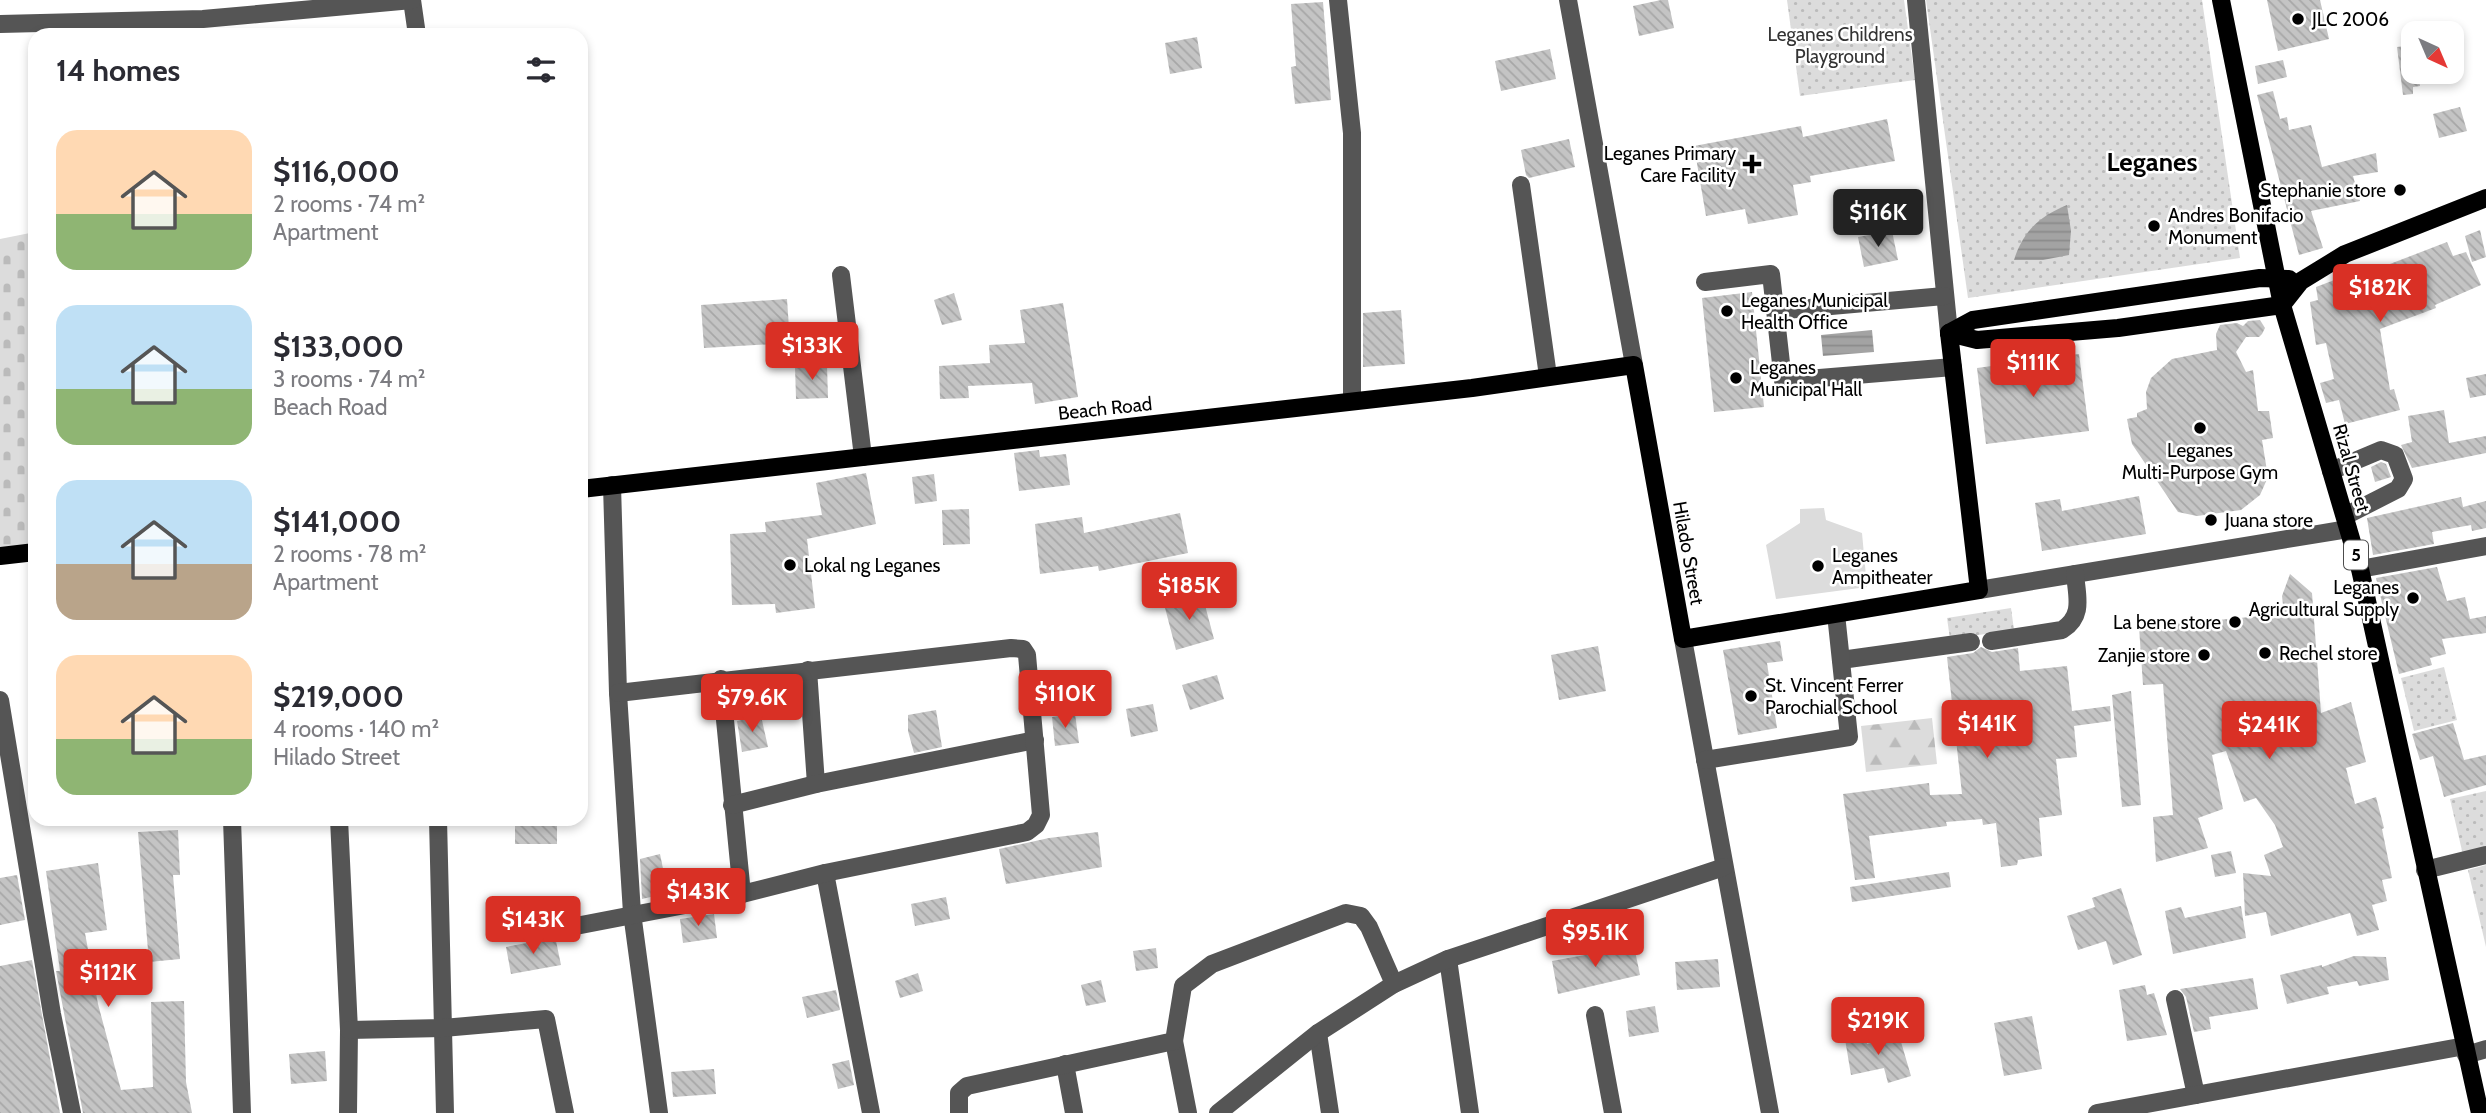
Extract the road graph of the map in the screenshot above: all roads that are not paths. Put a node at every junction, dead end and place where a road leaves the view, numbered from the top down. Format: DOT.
graph roads {
  1 [pos="412,0"];
  2 [pos="1338,0"];
  3 [pos="1568,0"];
  4 [pos="1916,0"];
  5 [pos="2221,0"];
  6 [pos="0,24"];
  7 [pos="416,28"];
  8 [pos="1521,185"];
  9 [pos="2486,198"];
  10 [pos="841,275"];
  11 [pos="2278,276"];
  12 [pos="2301,281"];
  13 [pos="1704,282"];
  14 [pos="1944,296"];
  15 [pos="2282,306"];
  16 [pos="1775,311"];
  17 [pos="1950,333"];
  18 [pos="1634,365"];
  19 [pos="1953,368"];
  20 [pos="1548,376"];
  21 [pos="1352,401"];
  22 [pos="863,457"];
  23 [pos="2331,471"];
  24 [pos="612,485"];
  25 [pos="588,488"];
  26 [pos="2346,522"];
  27 [pos="2486,546"];
  28 [pos="28,553"];
  29 [pos="0,556"];
  30 [pos="2360,569"];
  31 [pos="2075,574"];
  32 [pos="1979,590"];
  33 [pos="1836,614"];
  34 [pos="1683,639"];
  35 [pos="1991,641"];
  36 [pos="1971,642"];
  37 [pos="1841,660"];
  38 [pos="808,670"];
  39 [pos="721,679"];
  40 [pos="618,693"];
  41 [pos="0,700"];
  42 [pos="1035,740"];
  43 [pos="1705,760"];
  44 [pos="816,784"];
  45 [pos="732,805"];
  46 [pos="232,826"];
  47 [pos="340,826"];
  48 [pos="438,826"];
  49 [pos="2486,855"];
  50 [pos="1724,867"];
  51 [pos="2425,870"];
  52 [pos="825,873"];
  53 [pos="742,894"];
  54 [pos="632,913"];
  55 [pos="555,930"];
  56 [pos="1448,958"];
  57 [pos="1394,984"];
  58 [pos="2175,999"];
  59 [pos="1594,1014"];
  60 [pos="443,1028"];
  61 [pos="349,1030"];
  62 [pos="1318,1033"];
  63 [pos="1174,1041"];
  64 [pos="2486,1049"];
  65 [pos="2466,1050"];
  66 [pos="1065,1064"];
  67 [pos="2196,1095"];
  68 [pos="72,1113"];
  69 [pos="242,1113"];
  70 [pos="348,1113"];
  71 [pos="445,1113"];
  72 [pos="565,1113"];
  73 [pos="659,1113"];
  74 [pos="871,1113"];
  75 [pos="959,1113"];
  76 [pos="1074,1113"];
  77 [pos="1188,1113"];
  78 [pos="1218,1113"];
  79 [pos="1330,1113"];
  80 [pos="1470,1113"];
  81 [pos="1613,1113"];
  82 [pos="1770,1113"];
  83 [pos="2097,1113"];
  84 [pos="2480,1113"];
  1 -- 6 [label="street"];
  1 -- 7 [label="street"];
  2 -- 21 [label="street"];
  3 -- 18 [label="street, Hilado Street"];
  4 -- 14 [label="street"];
  5 -- 11 [label="main road, Rizal Street / 5"];
  8 -- 20 [label="street"];
  9 -- 12 [label="main road"];
  10 -- 22 [label="street"];
  11 -- 12 [label="main road"];
  11 -- 15 [label="main road, Rizal Street / 5"];
  11 -- 17 [label="main road"];
  12 -- 15 [label="main road"];
  13 -- 16 [label="street"];
  14 -- 16 [label="street"];
  14 -- 17 [label="street"];
  15 -- 17 [label="main road"];
  15 -- 23 [label="main road, Rizal Street / 5"];
  16 -- 19 [label="street"];
  17 -- 19 [label="main road"];
  18 -- 20 [label="main road, Beach Road"];
  18 -- 34 [label="main road, Hilado Street"];
  19 -- 32 [label="main road"];
  20 -- 21 [label="main road, Beach Road"];
  21 -- 22 [label="main road, Beach Road"];
  22 -- 24 [label="main road, Beach Road"];
  23 -- 26 [label="main road, Rizal Street / 5"];
  23 -- 26 [label="street"];
  24 -- 25 [label="main road, Beach Road"];
  24 -- 40 [label="street"];
  26 -- 30 [label="main road, Rizal Street / 5"];
  26 -- 31 [label="street"];
  27 -- 30 [label="street"];
  28 -- 29 [label="main road"];
  30 -- 51 [label="main road, Rizal Street / 5"];
  31 -- 32 [label="street"];
  31 -- 35 [label="street"];
  32 -- 33 [label="main road"];
  33 -- 34 [label="main road"];
  33 -- 37 [label="street"];
  34 -- 43 [label="street, Hilado Street"];
  36 -- 37 [label="street"];
  37 -- 43 [label="street"];
  38 -- 39 [label="street"];
  38 -- 42 [label="street"];
  38 -- 44 [label="street"];
  39 -- 40 [label="street"];
  39 -- 45 [label="street"];
  40 -- 54 [label="street"];
  41 -- 68 [label="street"];
  42 -- 44 [label="street"];
  42 -- 52 [label="street"];
  43 -- 50 [label="street, Hilado Street"];
  44 -- 45 [label="street"];
  45 -- 53 [label="street"];
  46 -- 69 [label="street"];
  47 -- 61 [label="street"];
  48 -- 60 [label="street"];
  49 -- 51 [label="street"];
  50 -- 56 [label="street"];
  50 -- 82 [label="street, Hilado Street"];
  51 -- 65 [label="main road, Rizal Street / 5"];
  52 -- 53 [label="street"];
  52 -- 74 [label="street"];
  53 -- 54 [label="street"];
  54 -- 55 [label="street"];
  54 -- 73 [label="street"];
  56 -- 57 [label="street"];
  56 -- 80 [label="street"];
  57 -- 62 [label="street"];
  57 -- 63 [label="street"];
  58 -- 67 [label="street"];
  59 -- 81 [label="street"];
  60 -- 61 [label="street"];
  60 -- 71 [label="street"];
  60 -- 72 [label="street"];
  61 -- 70 [label="street"];
  62 -- 78 [label="street"];
  62 -- 79 [label="street"];
  63 -- 66 [label="street"];
  63 -- 77 [label="street"];
  64 -- 65 [label="street"];
  65 -- 67 [label="street"];
  65 -- 84 [label="main road, Rizal Street / 5"];
  66 -- 75 [label="street"];
  66 -- 76 [label="street"];
  67 -- 83 [label="street"];
}
